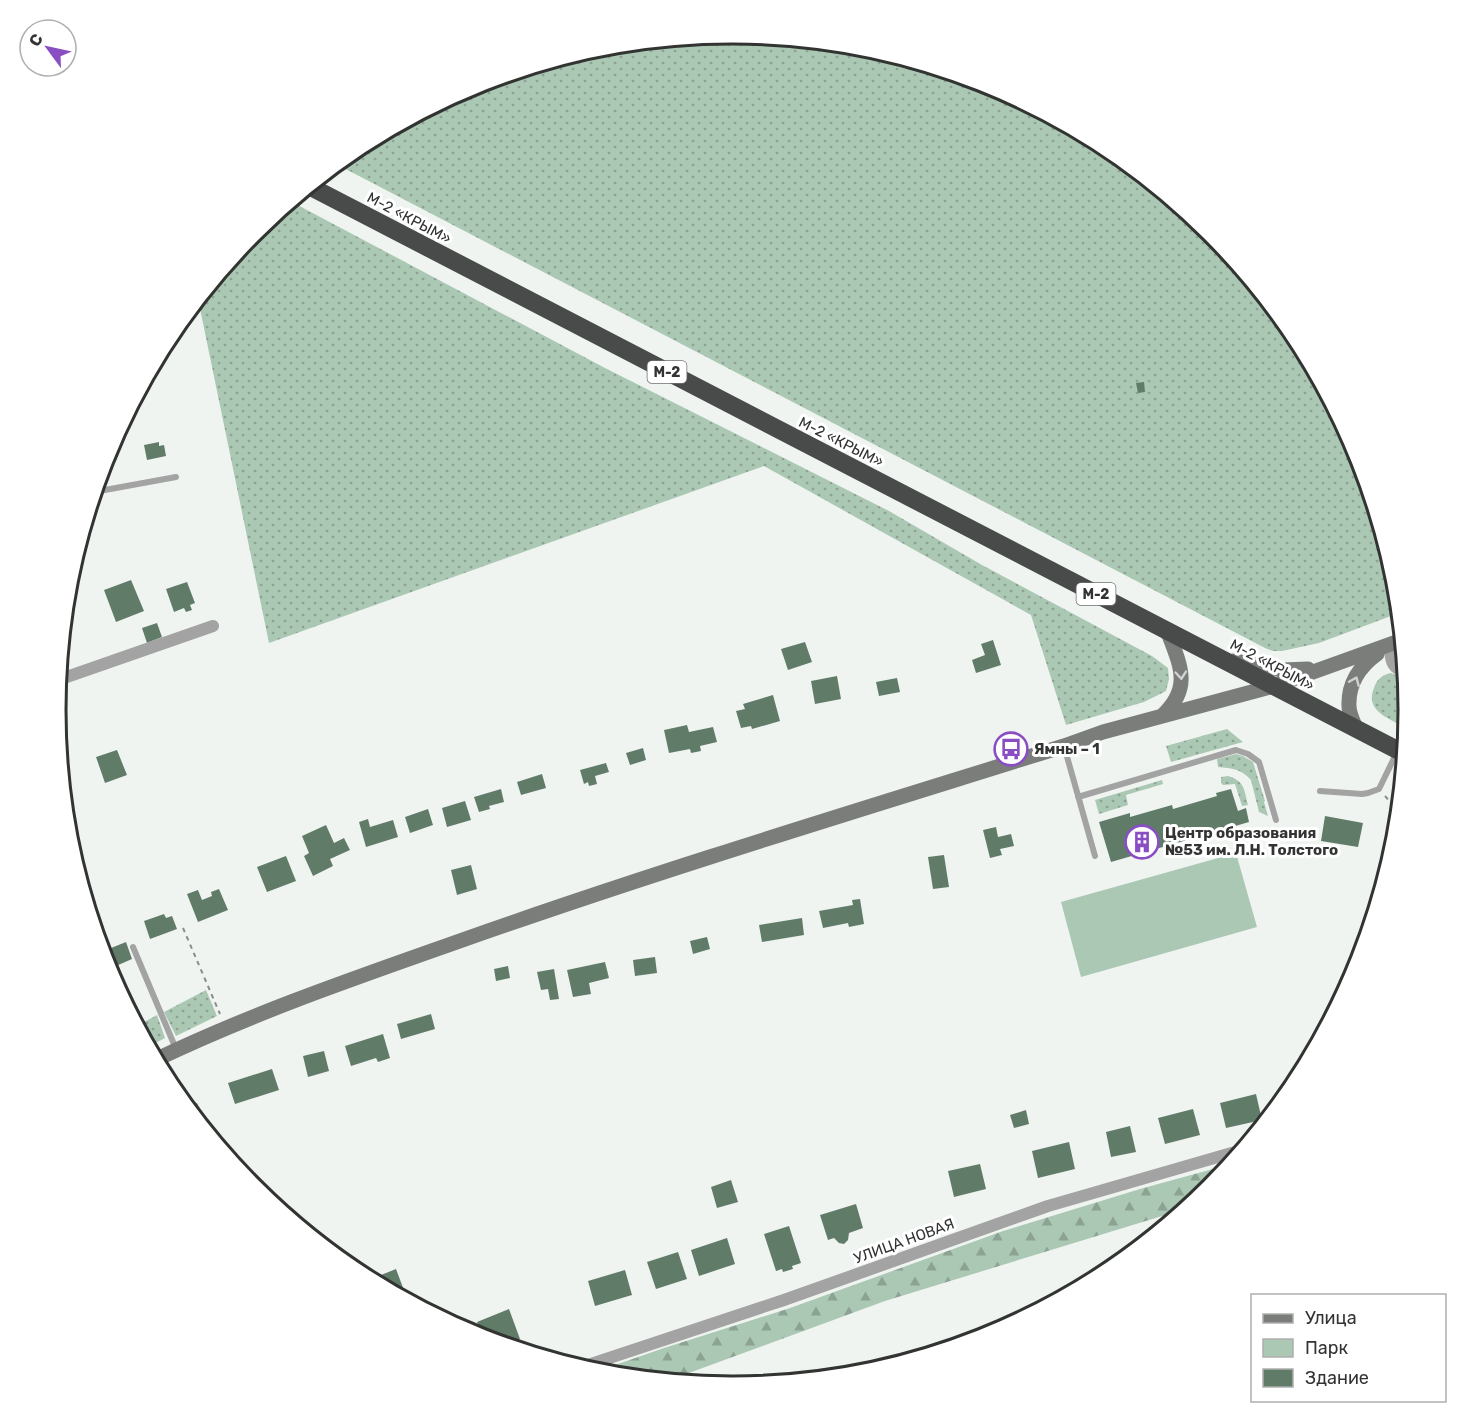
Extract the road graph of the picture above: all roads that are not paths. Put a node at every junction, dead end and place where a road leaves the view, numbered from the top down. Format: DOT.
graph roads {
  1 [pos="316,190"];
  2 [pos="176,477"];
  3 [pos="103,490"];
  4 [pos="213,626"];
  5 [pos="1167,630"];
  6 [pos="1395,642"];
  7 [pos="1395,643"];
  8 [pos="1224,660"];
  9 [pos="1326,667"];
  10 [pos="1397,669"];
  11 [pos="66,677"];
  12 [pos="1274,686"];
  13 [pos="1162,716"];
  14 [pos="1356,729"];
  15 [pos="1064,746"];
  16 [pos="1397,750"];
  17 [pos="1396,760"];
  18 [pos="1320,791"];
  19 [pos="1078,797"];
  20 [pos="1276,820"];
  21 [pos="1095,856"];
  22 [pos="133,947"];
  23 [pos="177,1050"];
  24 [pos="163,1056"];
  25 [pos="1228,1154"];
  26 [pos="596,1363"];
  1 -- 5 [label="highway, М-2 «КРЫМ» / М-2"];
  2 -- 3 [label="lane"];
  4 -- 11 [label="street"];
  5 -- 8 [label="highway, М-2 «КРЫМ» / М-2"];
  5 -- 13 [label="main road, one-way"];
  6 -- 9 [label="main road"];
  14 -- 6 [label="main road, one-way"];
  7 -- 10 [label="street"];
  8 -- 9 [label="main road"];
  8 -- 12 [label="highway, М-2 «КРЫМ» / М-2"];
  9 -- 12 [label="main road"];
  12 -- 13 [label="main road"];
  12 -- 14 [label="highway, М-2 «КРЫМ» / М-2"];
  13 -- 15 [label="main road"];
  14 -- 16 [label="highway, М-2"];
  15 -- 19 [label="lane"];
  15 -- 23 [label="main road"];
  17 -- 18 [label="lane"];
  19 -- 20 [label="lane"];
  19 -- 21 [label="lane"];
  22 -- 23 [label="lane"];
  23 -- 24 [label="main road"];
  25 -- 26 [label="street, УЛИЦА НОВАЯ"];
}
